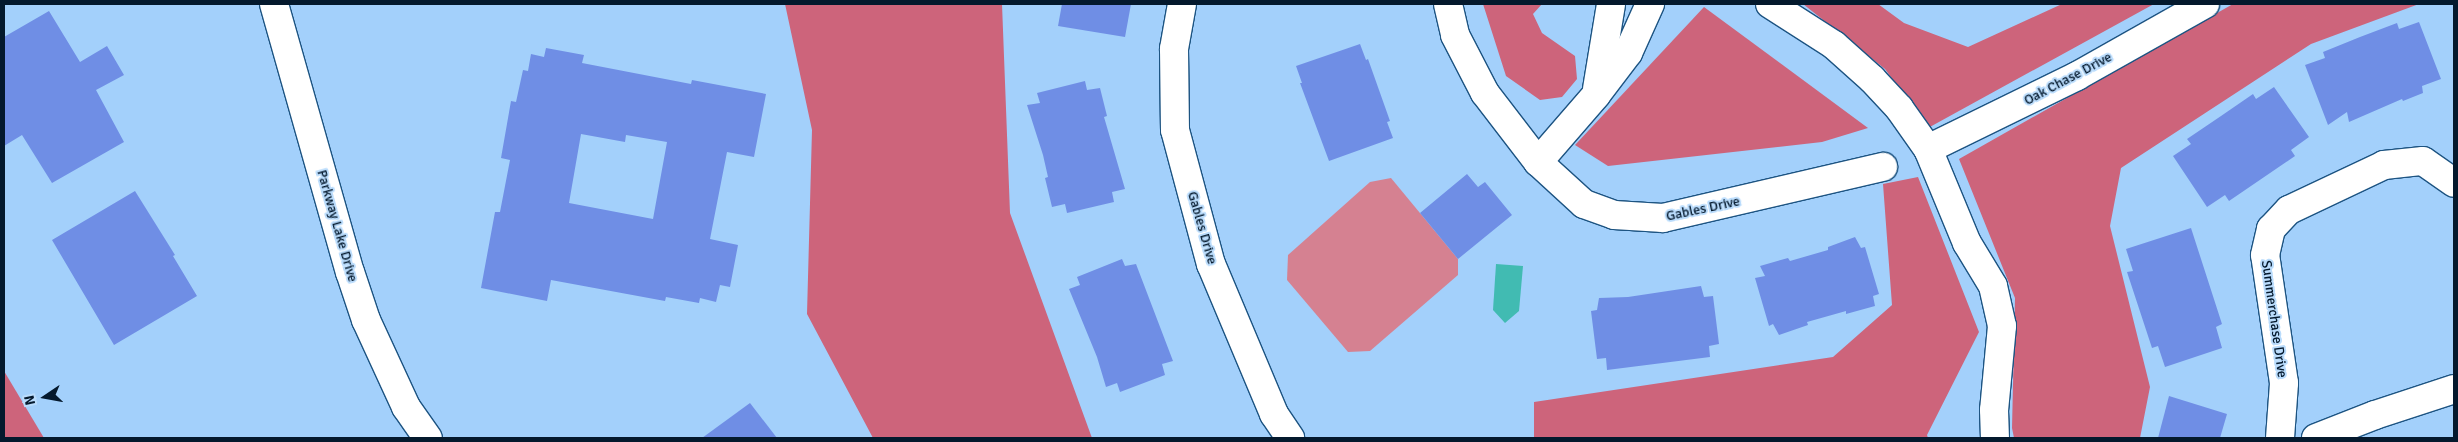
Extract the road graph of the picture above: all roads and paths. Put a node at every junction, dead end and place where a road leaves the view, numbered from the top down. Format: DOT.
graph roads {
  1 [pos="274,4"];
  2 [pos="1182,4"];
  3 [pos="1448,4"];
  4 [pos="1611,4"];
  5 [pos="1650,4"];
  6 [pos="1770,4"];
  7 [pos="2204,4"];
  8 [pos="1596,95"];
  9 [pos="1928,150"];
  10 [pos="1538,162"];
  11 [pos="1883,167"];
  12 [pos="2454,183"];
  13 [pos="2454,389"];
  14 [pos="428,438"];
  15 [pos="1290,438"];
  16 [pos="1995,438"];
  17 [pos="2280,438"];
  18 [pos="2316,438"];
  1 -- 14 [label="street, Parkway Lake Drive"];
  2 -- 15 [label="street, Gables Drive"];
  3 -- 10 [label="street, Gables Drive"];
  4 -- 8 [label="street"];
  5 -- 8 [label="street"];
  6 -- 9 [label="street"];
  7 -- 9 [label="street, Oak Chase Drive"];
  8 -- 10 [label="street"];
  9 -- 16 [label="street"];
  10 -- 11 [label="street, Gables Drive"];
  12 -- 17 [label="street, Summerchase Drive"];
  13 -- 18 [label="street"];
}
